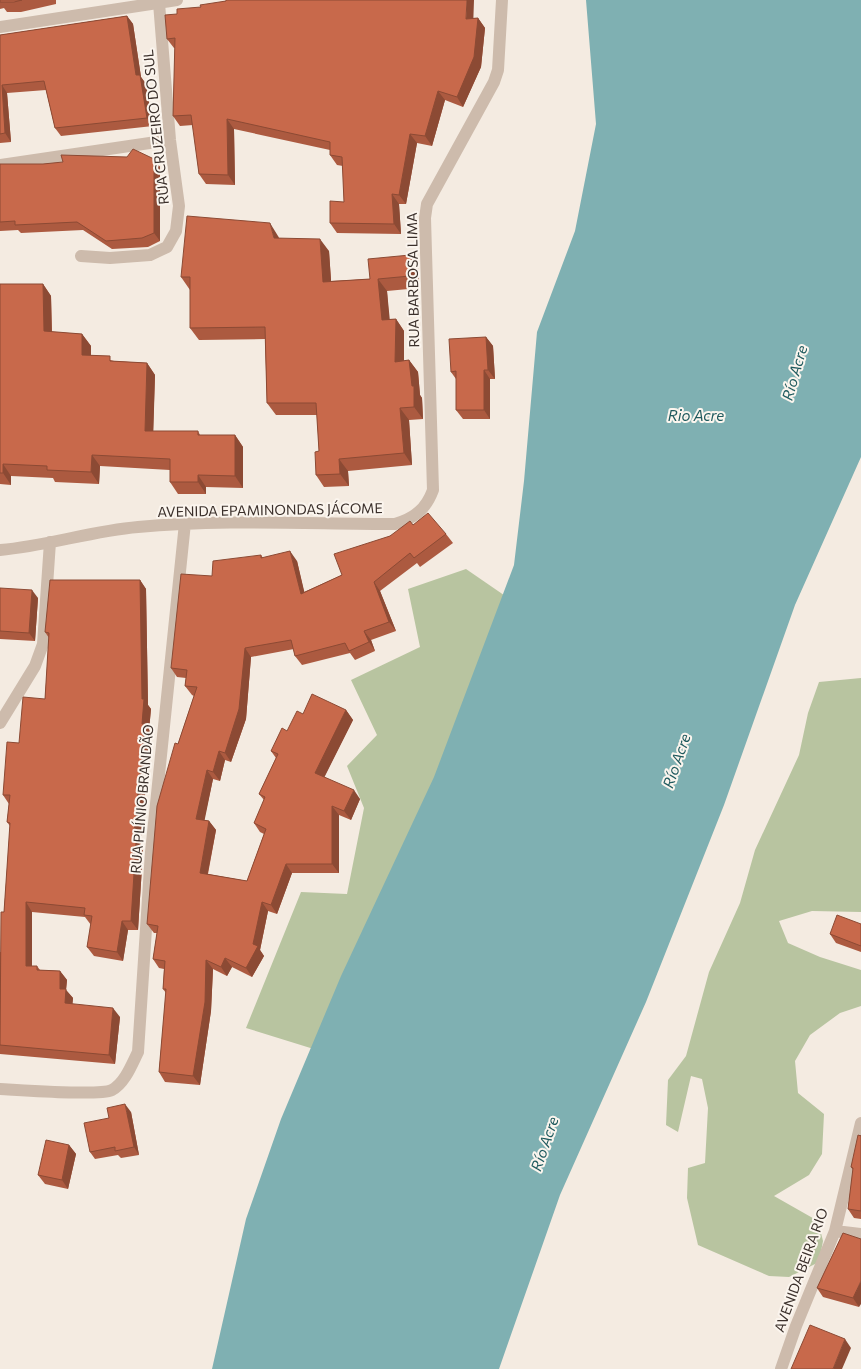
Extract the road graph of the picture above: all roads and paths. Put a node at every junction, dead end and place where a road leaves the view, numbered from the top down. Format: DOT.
graph roads {
  1 [pos="177,0"];
  2 [pos="502,0"];
  3 [pos="159,3"];
  4 [pos="0,27"];
  5 [pos="170,140"];
  6 [pos="0,165"];
  7 [pos="81,256"];
  8 [pos="419,513"];
  9 [pos="185,523"];
  10 [pos="50,542"];
  11 [pos="0,550"];
  12 [pos="0,723"];
  13 [pos="0,1090"];
  14 [pos="861,1123"];
  15 [pos="835,1231"];
  16 [pos="861,1234"];
  17 [pos="781,1369"];
  1 -- 3 [label="street"];
  2 -- 8 [label="street, RUA BARBOSA LIMA"];
  3 -- 4 [label="street"];
  3 -- 5 [label="street, RUA CRUZEIRO DO SUL"];
  5 -- 6 [label="street"];
  5 -- 7 [label="street, RUA CRUZEIRO DO SUL"];
  8 -- 9 [label="street, AVENIDA EPAMINONDAS JÁCOME"];
  9 -- 10 [label="street, AVENIDA EPAMINONDAS JÁCOME"];
  9 -- 13 [label="street, RUA PLÍNIO BRANDÃO"];
  10 -- 11 [label="street, AVENIDA EPAMINONDAS JÁCOME"];
  10 -- 12 [label="street"];
  14 -- 15 [label="street, AVENIDA BEIRA RIO"];
  15 -- 16 [label="street"];
  15 -- 17 [label="street, AVENIDA BEIRA RIO"];
}
